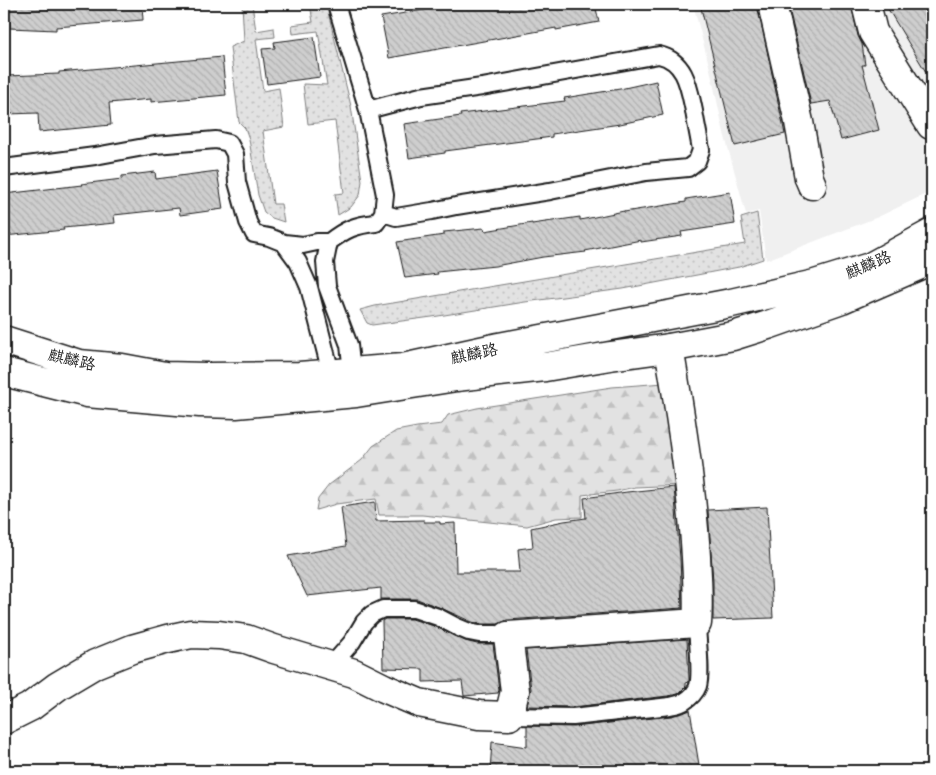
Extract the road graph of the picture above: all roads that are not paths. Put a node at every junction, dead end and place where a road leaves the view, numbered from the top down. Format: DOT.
graph roads {
  1 [pos="336,4"];
  2 [pos="772,4"];
  3 [pos="866,4"];
  4 [pos="368,110"];
  5 [pos="931,125"];
  6 [pos="4,168"];
  7 [pos="812,185"];
  8 [pos="383,213"];
  9 [pos="932,233"];
  10 [pos="329,242"];
  11 [pos="284,243"];
  12 [pos="932,260"];
  13 [pos="4,340"];
  14 [pos="669,348"];
  15 [pos="4,372"];
  16 [pos="341,373"];
  17 [pos="697,623"];
  18 [pos="508,636"];
  19 [pos="332,665"];
  20 [pos="509,716"];
  21 [pos="4,720"];
  1 -- 4 [label="lane"];
  2 -- 7 [label="main road"];
  3 -- 5 [label="main road"];
  4 -- 8 [label="lane"];
  4 -- 8 [label="lane"];
  6 -- 11 [label="lane"];
  8 -- 10 [label="lane"];
  9 -- 16 [label="main road, 麒麟路"];
  10 -- 11 [label="lane"];
  10 -- 16 [label="lane"];
  11 -- 16 [label="lane"];
  12 -- 14 [label="main road, 麒麟路"];
  13 -- 16 [label="main road, 麒麟路"];
  14 -- 15 [label="main road, 麒麟路"];
  14 -- 17 [label="main road"];
  17 -- 18 [label="main road"];
  17 -- 20 [label="lane"];
  18 -- 19 [label="lane"];
  18 -- 20 [label="main road"];
  19 -- 20 [label="main road"];
  19 -- 21 [label="main road"];
}
